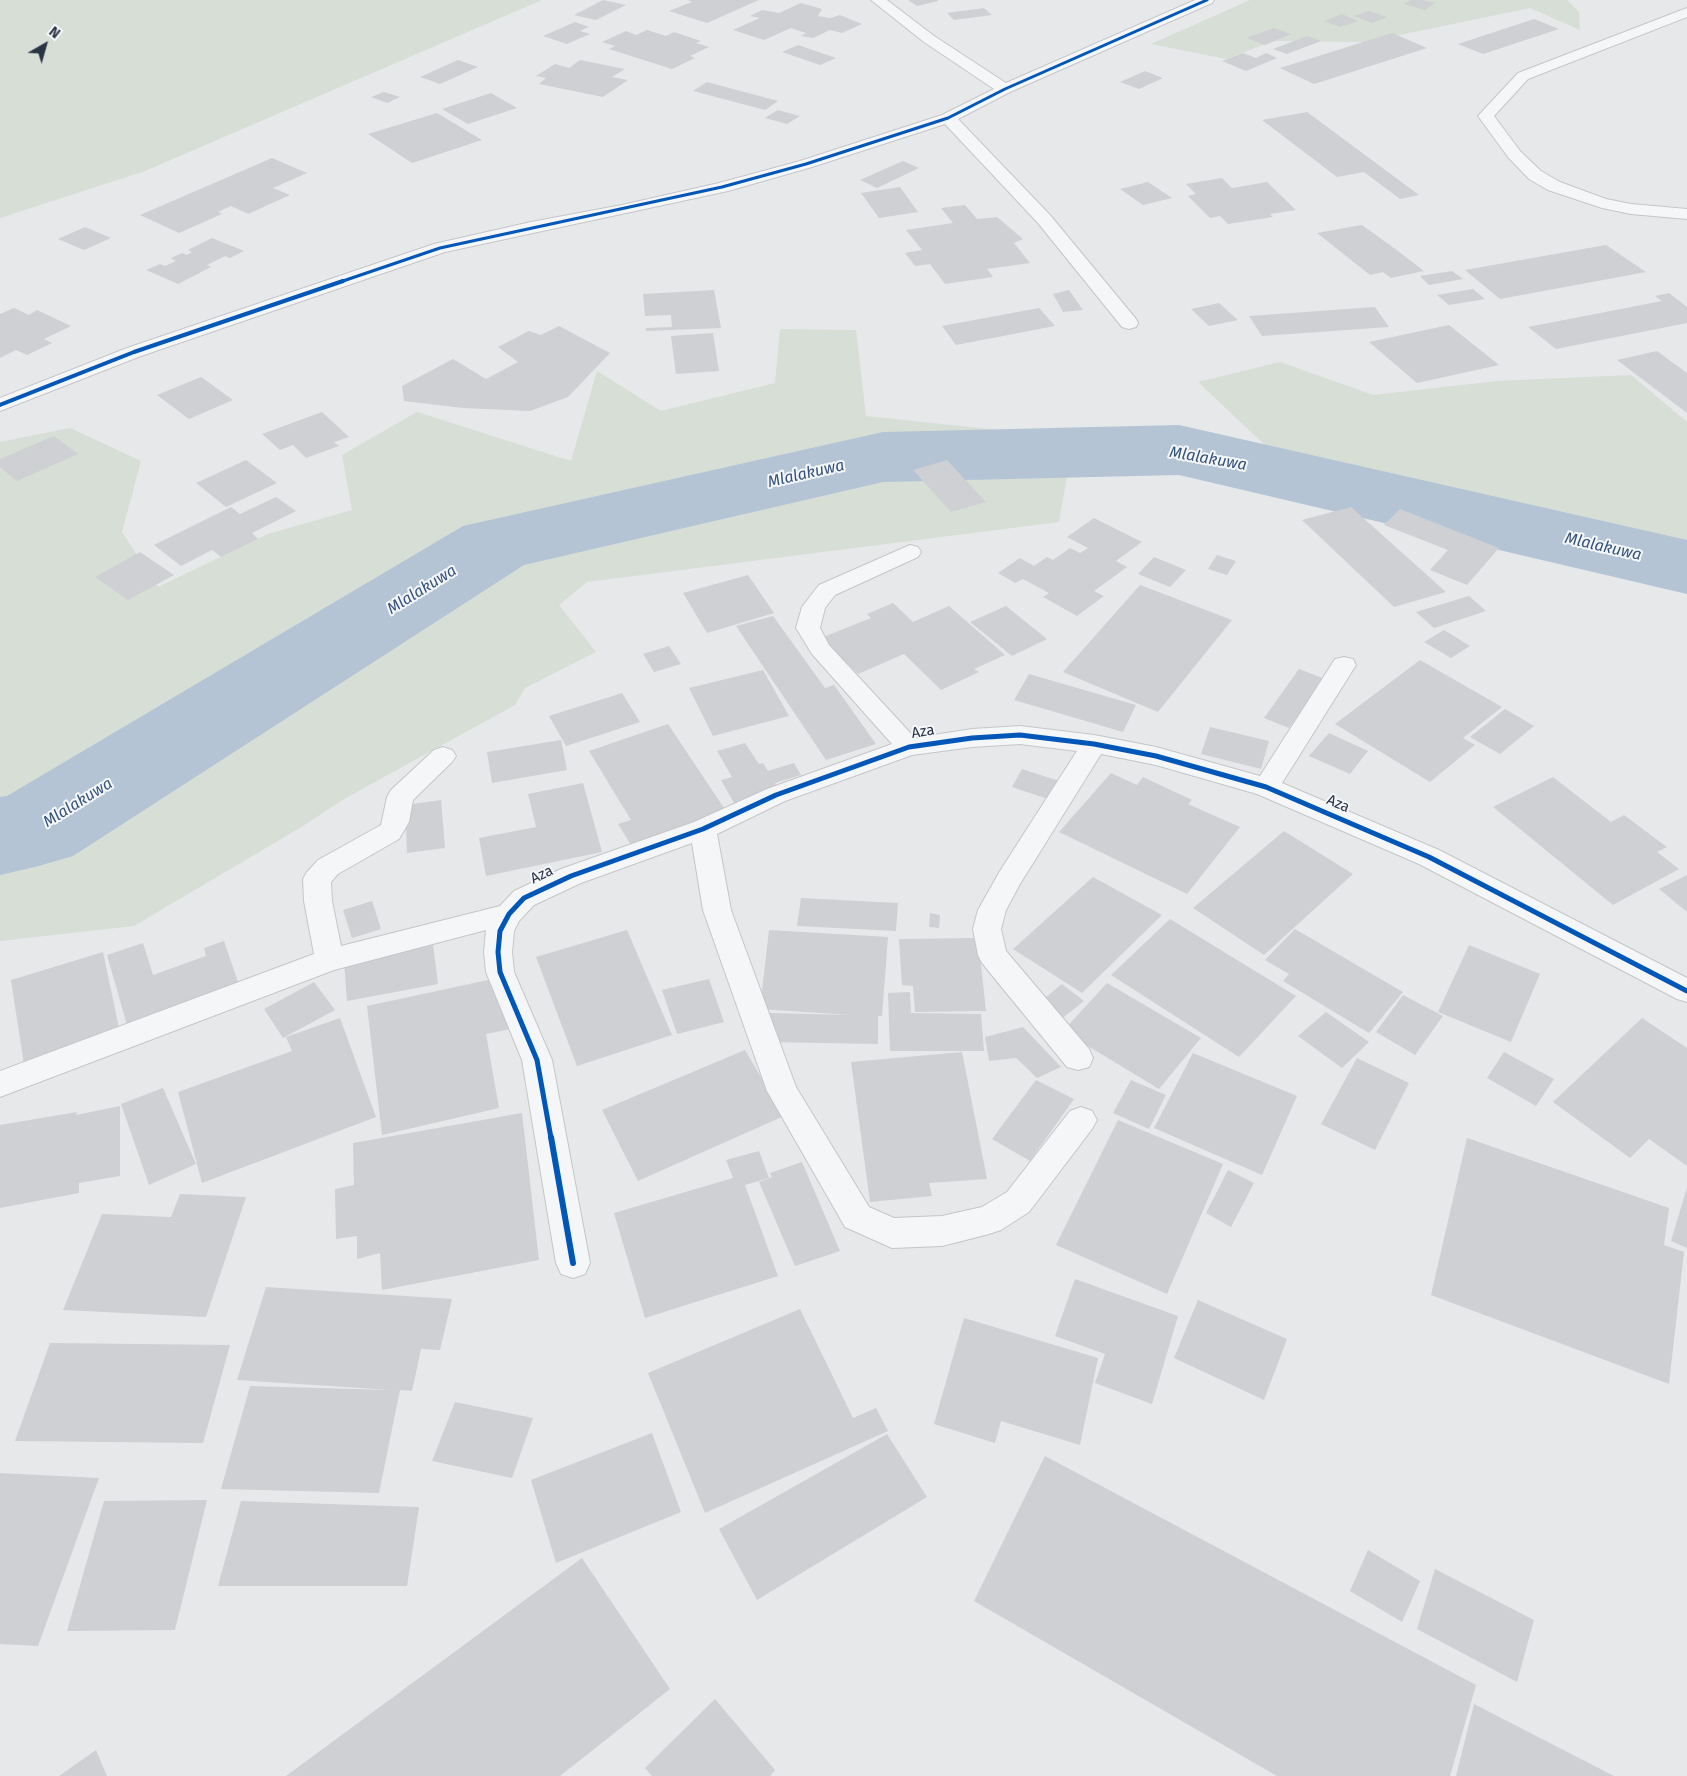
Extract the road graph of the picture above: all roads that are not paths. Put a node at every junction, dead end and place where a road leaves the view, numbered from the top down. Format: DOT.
graph roads {
  1 [pos="878,0"];
  2 [pos="1207,0"];
  3 [pos="1687,12"];
  4 [pos="1005,89"];
  5 [pos="948,118"];
  6 [pos="1687,214"];
  7 [pos="1129,323"];
  8 [pos="0,405"];
  9 [pos="910,552"];
  10 [pos="1344,665"];
  11 [pos="1094,744"];
  12 [pos="909,746"];
  13 [pos="443,756"];
  14 [pos="1266,787"];
  15 [pos="702,829"];
  16 [pos="509,914"];
  17 [pos="329,960"];
  18 [pos="1687,990"];
  19 [pos="1078,1058"];
  20 [pos="0,1084"];
  21 [pos="1081,1120"];
  22 [pos="573,1264"];
  1 -- 4 [label="street"];
  2 -- 4 [label="street"];
  3 -- 6 [label="street"];
  4 -- 5 [label="street"];
  5 -- 7 [label="street"];
  5 -- 8 [label="street"];
  9 -- 12 [label="street"];
  10 -- 14 [label="street"];
  11 -- 12 [label="street, Aza"];
  11 -- 14 [label="street, Aza"];
  11 -- 19 [label="street"];
  12 -- 15 [label="street, Aza"];
  13 -- 17 [label="street"];
  14 -- 18 [label="street, Aza"];
  15 -- 16 [label="street, Aza"];
  15 -- 21 [label="street"];
  16 -- 17 [label="street"];
  16 -- 22 [label="street, Aza"];
  17 -- 20 [label="street"];
}
